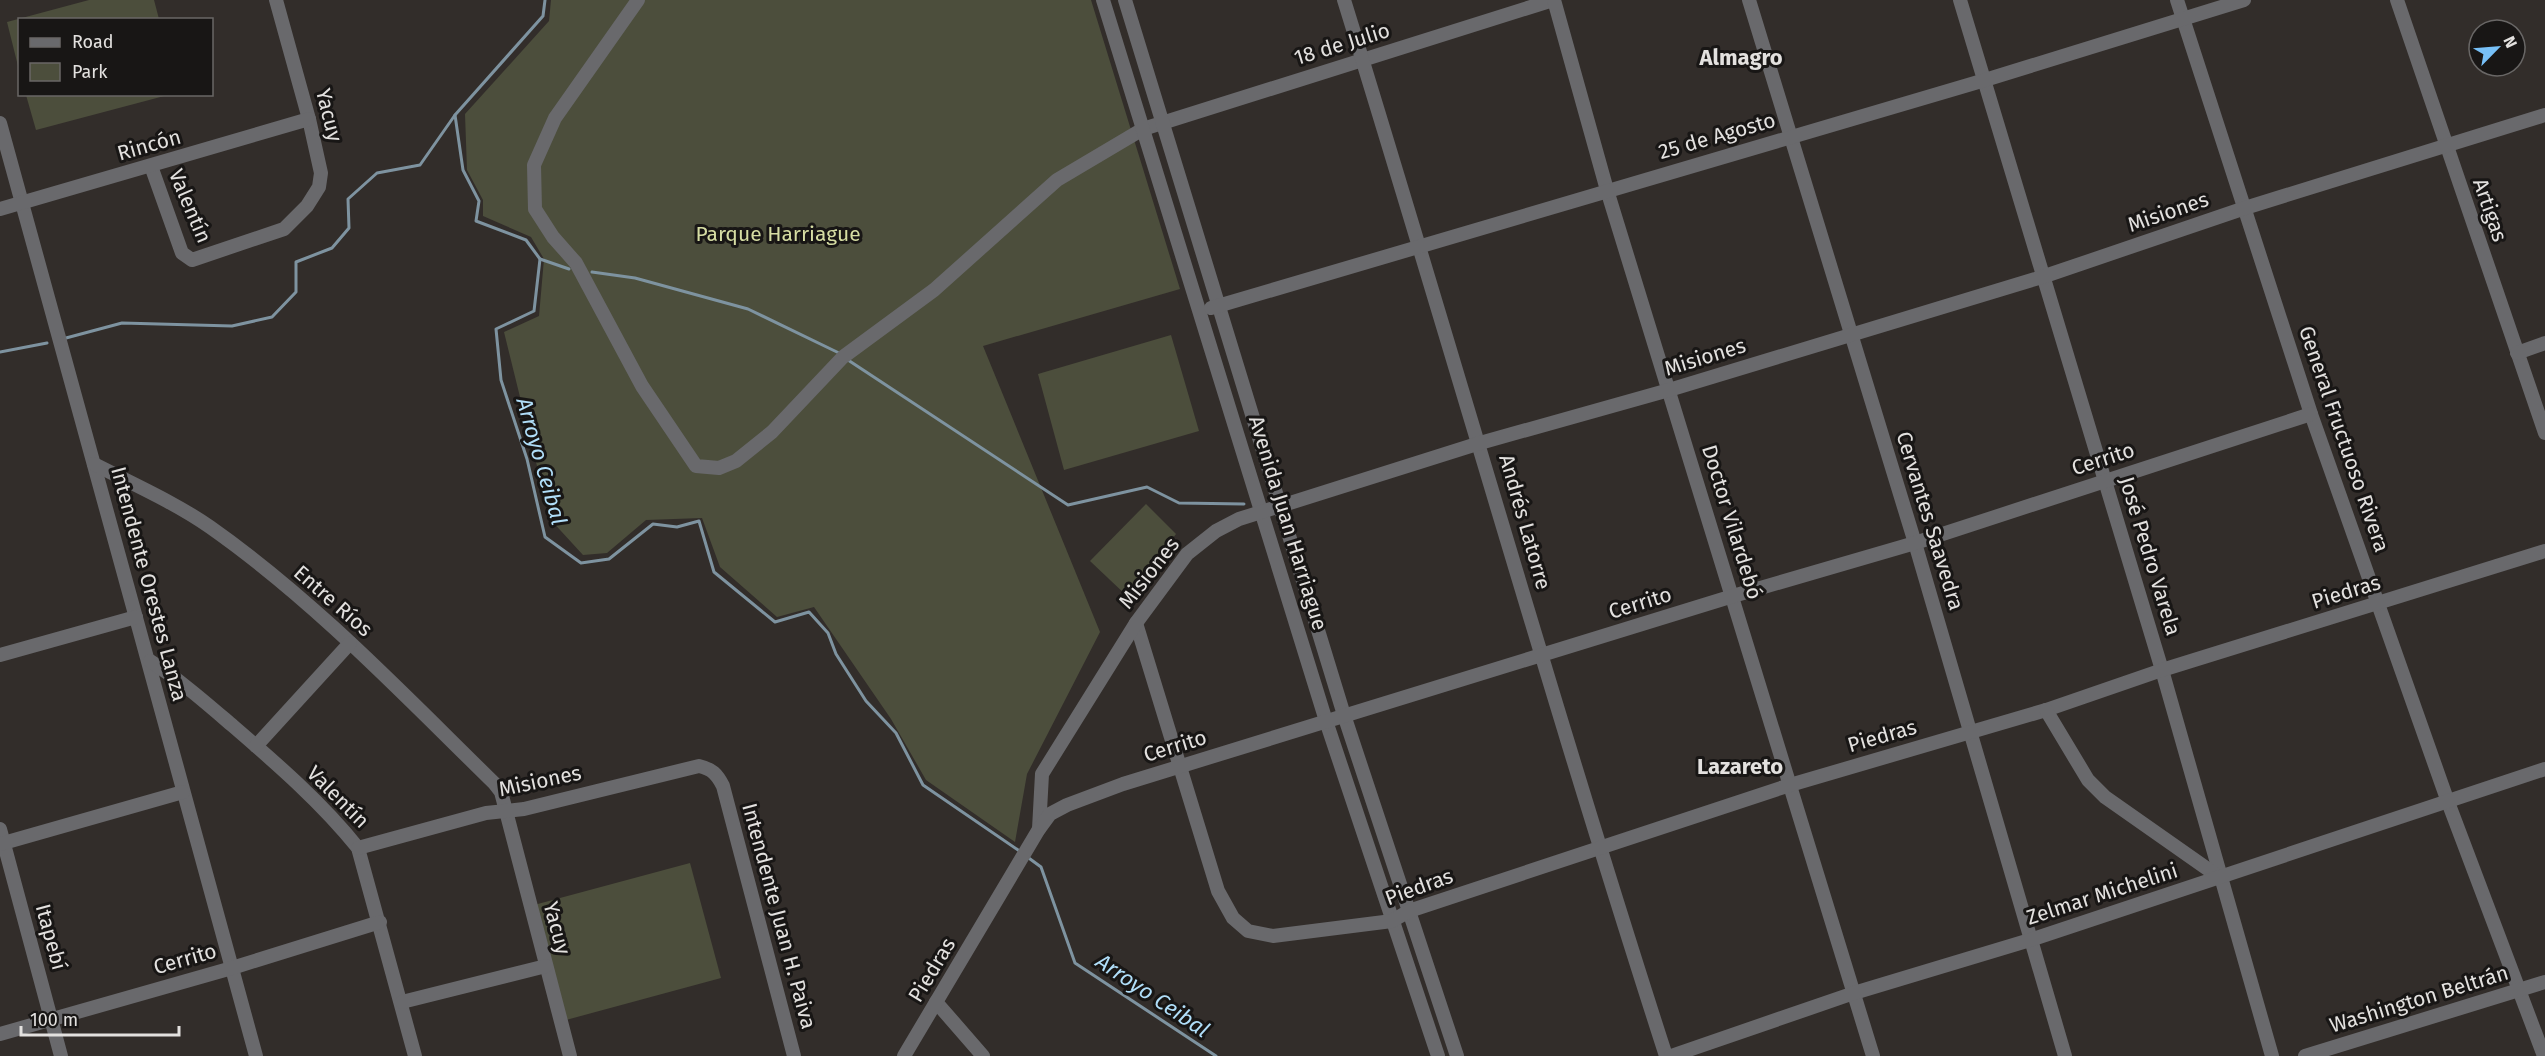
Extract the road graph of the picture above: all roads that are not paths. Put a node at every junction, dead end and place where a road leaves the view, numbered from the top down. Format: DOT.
graph roads {
  1 [pos="276,0"];
  2 [pos="638,0"];
  3 [pos="1103,0"];
  4 [pos="1125,0"];
  5 [pos="1344,0"];
  6 [pos="1553,0"];
  7 [pos="1749,0"];
  8 [pos="1960,0"];
  9 [pos="2177,0"];
  10 [pos="2244,0"];
  11 [pos="2397,0"];
  12 [pos="2183,20"];
  13 [pos="1363,60"];
  14 [pos="1985,80"];
  15 [pos="2545,115"];
  16 [pos="309,119"];
  17 [pos="1163,122"];
  18 [pos="0,123"];
  19 [pos="1143,129"];
  20 [pos="1791,137"];
  21 [pos="2446,146"];
  22 [pos="151,166"];
  23 [pos="1607,190"];
  24 [pos="22,202"];
  25 [pos="2245,208"];
  26 [pos="0,209"];
  27 [pos="1420,246"];
  28 [pos="192,260"];
  29 [pos="2042,277"];
  30 [pos="1219,306"];
  31 [pos="1201,311"];
  32 [pos="1852,335"];
  33 [pos="2545,344"];
  34 [pos="2517,353"];
  35 [pos="1669,390"];
  36 [pos="2311,414"];
  37 [pos="2545,433"];
  38 [pos="1480,443"];
  39 [pos="94,464"];
  40 [pos="2105,480"];
  41 [pos="1281,506"];
  42 [pos="1262,511"];
  43 [pos="1915,543"];
  44 [pos="2545,551"];
  45 [pos="1733,596"];
  46 [pos="2378,605"];
  47 [pos="136,617"];
  48 [pos="1136,622"];
  49 [pos="350,643"];
  50 [pos="0,655"];
  51 [pos="1542,655"];
  52 [pos="150,661"];
  53 [pos="2162,670"];
  54 [pos="2046,710"];
  55 [pos="1344,715"];
  56 [pos="1326,721"];
  57 [pos="1971,732"];
  58 [pos="256,746"];
  59 [pos="1179,766"];
  60 [pos="2545,769"];
  61 [pos="1790,785"];
  62 [pos="723,786"];
  63 [pos="183,792"];
  64 [pos="2448,802"];
  65 [pos="504,812"];
  66 [pos="0,829"];
  67 [pos="1039,829"];
  68 [pos="2,843"];
  69 [pos="358,848"];
  70 [pos="1598,848"];
  71 [pos="1014,875"];
  72 [pos="2219,878"];
  73 [pos="1409,910"];
  74 [pos="1392,921"];
  75 [pos="380,922"];
  76 [pos="2030,939"];
  77 [pos="546,966"];
  78 [pos="232,968"];
  79 [pos="2545,982"];
  80 [pos="2520,990"];
  81 [pos="1854,993"];
  82 [pos="402,1002"];
  83 [pos="936,1002"];
  84 [pos="51,1018"];
  85 [pos="0,1034"];
  86 [pos="62,1056"];
  87 [pos="256,1056"];
  88 [pos="415,1056"];
  89 [pos="570,1056"];
  90 [pos="794,1056"];
  91 [pos="904,1056"];
  92 [pos="983,1056"];
  93 [pos="1438,1056"];
  94 [pos="1457,1056"];
  95 [pos="1666,1056"];
  96 [pos="1671,1056"];
  97 [pos="1873,1056"];
  98 [pos="2065,1056"];
  99 [pos="2272,1056"];
  100 [pos="2305,1056"];
  101 [pos="2544,1056"];
  1 -- 16 [label="street, Yacuy"];
  2 -- 19 [label="street, 18 de Julio"];
  3 -- 19 [label="street, Avenida Juan Harriague"];
  4 -- 17 [label="street, Avenida Juan Harriague"];
  5 -- 13 [label="street, Andrés Latorre"];
  6 -- 13 [label="street, 18 de Julio"];
  6 -- 23 [label="street, Doctor Vilardebó"];
  7 -- 20 [label="street, Cervantes Saavedra"];
  8 -- 14 [label="street, José Pedro Varela"];
  9 -- 12 [label="street, General Fructuoso Rivera"];
  10 -- 12 [label="street, 25 de Agosto"];
  11 -- 21 [label="street, Artigas"];
  12 -- 14 [label="street, 25 de Agosto"];
  12 -- 25 [label="street, General Fructuoso Rivera"];
  13 -- 17 [label="street, 18 de Julio"];
  13 -- 27 [label="street, Andrés Latorre"];
  14 -- 20 [label="street, 25 de Agosto"];
  14 -- 29 [label="street, José Pedro Varela"];
  15 -- 21 [label="street, Misiones"];
  16 -- 22 [label="street, Rincón"];
  16 -- 28 [label="street, Yacuy"];
  17 -- 19 [label="street, 18 de Julio"];
  17 -- 30 [label="street, Avenida Juan Harriague"];
  18 -- 24 [label="street, Intendente Orestes Lanza"];
  19 -- 31 [label="street, Avenida Juan Harriague"];
  20 -- 23 [label="street, 25 de Agosto"];
  20 -- 32 [label="street, Cervantes Saavedra"];
  21 -- 25 [label="street, Misiones"];
  21 -- 34 [label="street, Artigas"];
  22 -- 24 [label="street, Rincón"];
  22 -- 28 [label="street, Valentín"];
  23 -- 27 [label="street, 25 de Agosto"];
  23 -- 35 [label="street, Doctor Vilardebó"];
  24 -- 26 [label="street, Rincón"];
  24 -- 39 [label="street, Intendente Orestes Lanza"];
  25 -- 29 [label="street, Misiones"];
  25 -- 36 [label="street, General Fructuoso Rivera"];
  27 -- 30 [label="street, 25 de Agosto"];
  27 -- 38 [label="street, Andrés Latorre"];
  29 -- 32 [label="street, Misiones"];
  29 -- 40 [label="street, José Pedro Varela"];
  30 -- 31 [label="street, 25 de Agosto"];
  30 -- 41 [label="street, Avenida Juan Harriague"];
  31 -- 42 [label="street, Avenida Juan Harriague"];
  32 -- 35 [label="street, Misiones"];
  32 -- 43 [label="street, Cervantes Saavedra"];
  33 -- 34 [label="street"];
  34 -- 37 [label="street, Artigas"];
  35 -- 38 [label="street, Misiones"];
  35 -- 45 [label="street, Doctor Vilardebó"];
  36 -- 40 [label="street, Cerrito"];
  36 -- 46 [label="street, General Fructuoso Rivera"];
  38 -- 41 [label="street, Misiones"];
  38 -- 51 [label="street, Andrés Latorre"];
  39 -- 47 [label="street, Intendente Orestes Lanza"];
  39 -- 49 [label="street, Entre Ríos"];
  40 -- 43 [label="street, Cerrito"];
  40 -- 53 [label="street, José Pedro Varela"];
  41 -- 42 [label="street, Misiones"];
  41 -- 55 [label="street, Avenida Juan Harriague"];
  42 -- 48 [label="street, Misiones"];
  42 -- 56 [label="street, Avenida Juan Harriague"];
  43 -- 45 [label="street, Cerrito"];
  43 -- 57 [label="street, Cervantes Saavedra"];
  44 -- 46 [label="street, Piedras"];
  45 -- 51 [label="street, Cerrito"];
  45 -- 61 [label="street, Doctor Vilardebó"];
  46 -- 53 [label="street, Piedras"];
  46 -- 64 [label="street, General Fructuoso Rivera"];
  47 -- 50 [label="street"];
  47 -- 52 [label="street, Intendente Orestes Lanza"];
  48 -- 59 [label="street"];
  48 -- 67 [label="street, Misiones"];
  49 -- 58 [label="street"];
  49 -- 65 [label="street, Entre Ríos"];
  51 -- 55 [label="street, Cerrito"];
  51 -- 70 [label="street, Andrés Latorre"];
  52 -- 58 [label="street, Valentín"];
  52 -- 63 [label="street, Intendente Orestes Lanza"];
  53 -- 54 [label="street, Piedras"];
  53 -- 72 [label="street, José Pedro Varela"];
  54 -- 57 [label="street, Piedras"];
  54 -- 72 [label="street"];
  55 -- 56 [label="street, Cerrito"];
  55 -- 73 [label="street, Avenida Juan Harriague"];
  56 -- 59 [label="street, Cerrito"];
  56 -- 74 [label="street, Avenida Juan Harriague"];
  57 -- 61 [label="street, Piedras"];
  57 -- 76 [label="street, Cervantes Saavedra"];
  58 -- 69 [label="street, Valentín"];
  59 -- 67 [label="street, Cerrito"];
  59 -- 74 [label="street, Piedras"];
  60 -- 64 [label="street, Zelmar Michelini"];
  61 -- 70 [label="street, Piedras"];
  61 -- 81 [label="street, Doctor Vilardebó"];
  62 -- 65 [label="street, Misiones"];
  62 -- 90 [label="street, Intendente Juan H. Paiva"];
  63 -- 68 [label="street"];
  63 -- 78 [label="street, Intendente Orestes Lanza"];
  64 -- 72 [label="street, Zelmar Michelini"];
  64 -- 80 [label="street, General Fructuoso Rivera"];
  65 -- 69 [label="street, Misiones"];
  65 -- 77 [label="street, Yacuy"];
  66 -- 68 [label="street, Itapebí"];
  67 -- 71 [label="street, Cerrito"];
  68 -- 84 [label="street, Itapebí"];
  69 -- 75 [label="street, Valentín"];
  70 -- 73 [label="street, Piedras"];
  70 -- 95 [label="street, Andrés Latorre"];
  71 -- 83 [label="street, Piedras"];
  72 -- 76 [label="street, Zelmar Michelini"];
  72 -- 99 [label="street, José Pedro Varela"];
  73 -- 74 [label="street, Piedras"];
  73 -- 94 [label="street, Avenida Juan Harriague"];
  74 -- 93 [label="street, Avenida Juan Harriague"];
  75 -- 78 [label="street, Cerrito"];
  75 -- 82 [label="street, Valentín"];
  76 -- 81 [label="street, Zelmar Michelini"];
  76 -- 98 [label="street, Cervantes Saavedra"];
  77 -- 82 [label="street"];
  77 -- 89 [label="street, Yacuy"];
  78 -- 84 [label="street, Cerrito"];
  78 -- 87 [label="street, Intendente Orestes Lanza"];
  79 -- 80 [label="street, Washington Beltrán"];
  80 -- 100 [label="street, Washington Beltrán"];
  80 -- 101 [label="street, General Fructuoso Rivera"];
  81 -- 96 [label="street, Zelmar Michelini"];
  81 -- 97 [label="street, Doctor Vilardebó"];
  82 -- 88 [label="street, Valentín"];
  83 -- 91 [label="street, Piedras"];
  83 -- 92 [label="street"];
  84 -- 85 [label="street, Cerrito"];
  84 -- 86 [label="street, Itapebí"];
}
